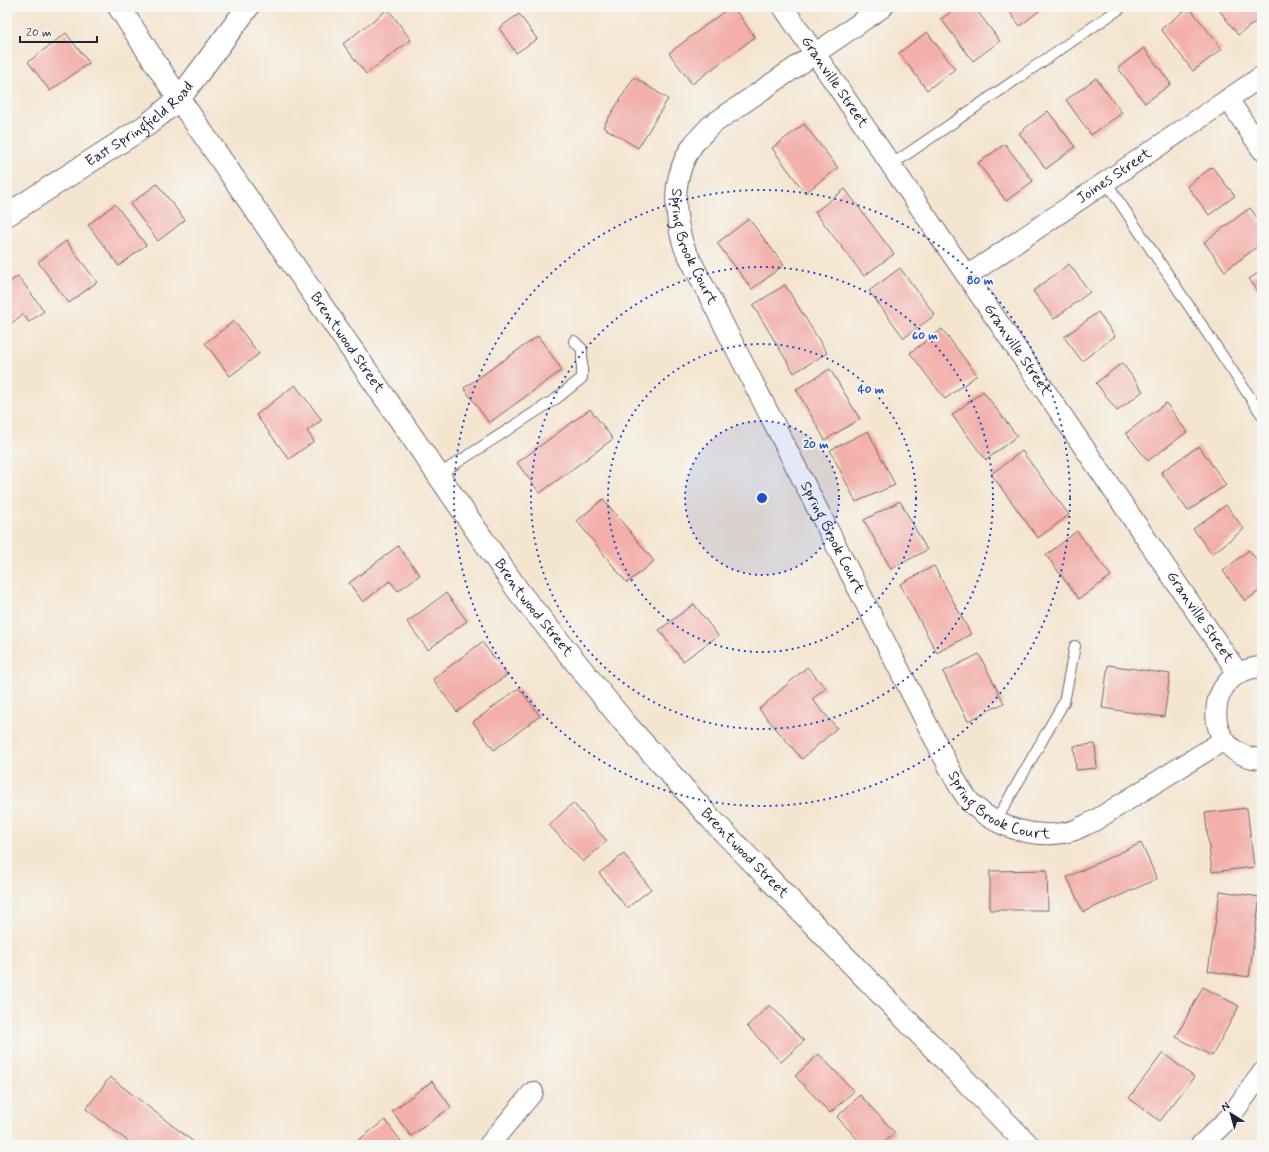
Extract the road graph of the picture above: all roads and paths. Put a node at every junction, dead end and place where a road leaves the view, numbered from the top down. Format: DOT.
graph roads {
  1 [pos="119,7"];
  2 [pos="248,7"];
  3 [pos="783,7"];
  4 [pos="883,7"];
  5 [pos="1122,7"];
  6 [pos="814,54"];
  7 [pos="1262,76"];
  8 [pos="179,99"];
  9 [pos="1228,99"];
  10 [pos="1262,150"];
  11 [pos="891,165"];
  12 [pos="1106,182"];
  13 [pos="7,215"];
  14 [pos="967,276"];
  15 [pos="574,341"];
  16 [pos="1262,415"];
  17 [pos="438,475"];
  18 [pos="1075,646"];
  19 [pos="1262,667"];
  20 [pos="1238,673"];
  21 [pos="1224,740"];
  22 [pos="1262,759"];
  23 [pos="996,821"];
  24 [pos="1262,1073"];
  25 [pos="533,1092"];
  26 [pos="489,1145"];
  27 [pos="1028,1145"];
  28 [pos="1201,1145"];
  1 -- 8 [label="main road, Brentwood Street"];
  2 -- 8 [label="main road, East Springfield Road"];
  3 -- 6 [label="street, Granville Street"];
  4 -- 6 [label="street, Spring Brook Court"];
  5 -- 11 [label="lane"];
  6 -- 11 [label="street, Granville Street"];
  6 -- 23 [label="street, Spring Brook Court"];
  7 -- 9 [label="street, Joines Street"];
  8 -- 13 [label="main road, East Springfield Road"];
  8 -- 17 [label="main road, Brentwood Street"];
  9 -- 10 [label="street"];
  9 -- 12 [label="street, Joines Street"];
  11 -- 14 [label="street, Granville Street"];
  12 -- 14 [label="street, Joines Street"];
  12 -- 16 [label="lane"];
  14 -- 20 [label="street, Granville Street"];
  15 -- 17 [label="lane"];
  17 -- 27 [label="main road, Brentwood Street"];
  18 -- 23 [label="lane"];
  19 -- 20 [label="street, Granville Street"];
  20 -- 21 [label="street, Granville Street"];
  21 -- 22 [label="street, Granville Street"];
  21 -- 23 [label="street, Spring Brook Court"];
  24 -- 28 [label="street"];
  25 -- 26 [label="street"];
}
